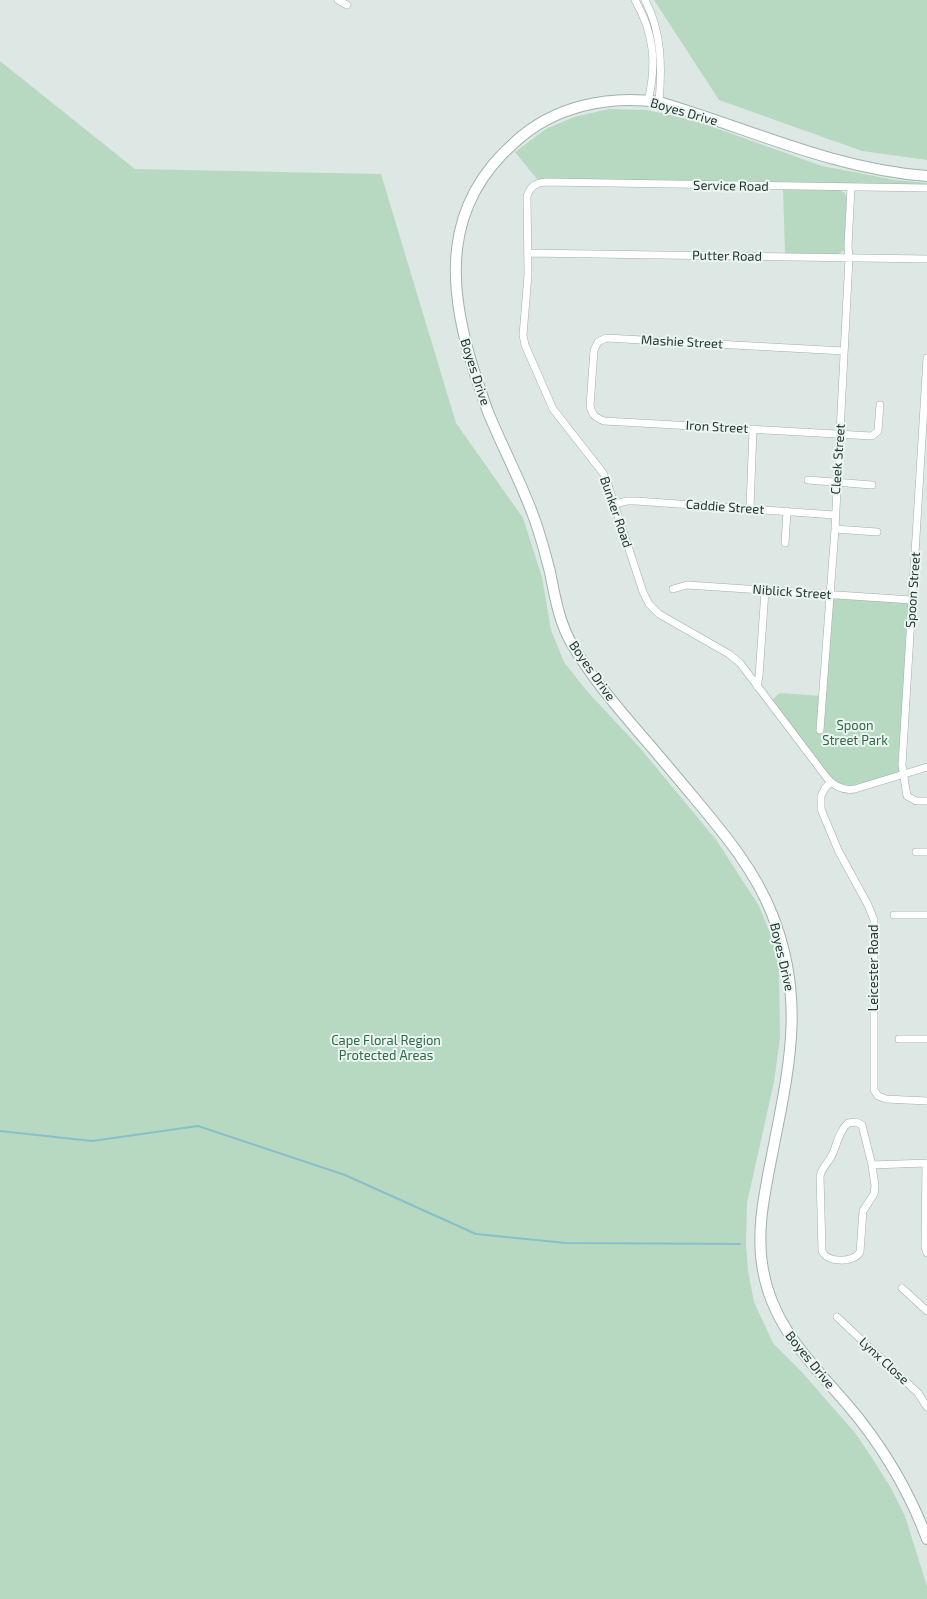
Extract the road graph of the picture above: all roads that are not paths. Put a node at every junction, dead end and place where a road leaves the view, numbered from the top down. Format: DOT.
graph roads {
  1 [pos="338,0"];
  2 [pos="635,0"];
  3 [pos="645,0"];
  4 [pos="347,5"];
  5 [pos="648,101"];
  6 [pos="659,102"];
  7 [pos="927,176"];
  8 [pos="535,184"];
  9 [pos="851,187"];
  10 [pos="927,188"];
  11 [pos="528,253"];
  12 [pos="849,258"];
  13 [pos="927,260"];
  14 [pos="844,351"];
  15 [pos="927,358"];
  16 [pos="880,405"];
  17 [pos="595,417"];
  18 [pos="754,429"];
  19 [pos="840,435"];
  20 [pos="924,468"];
  21 [pos="808,480"];
  22 [pos="837,482"];
  23 [pos="872,485"];
  24 [pos="615,504"];
  25 [pos="750,508"];
  26 [pos="787,511"];
  27 [pos="835,515"];
  28 [pos="835,529"];
  29 [pos="877,532"];
  30 [pos="785,543"];
  31 [pos="672,589"];
  32 [pos="765,591"];
  33 [pos="830,595"];
  34 [pos="912,600"];
  35 [pos="757,686"];
  36 [pos="820,730"];
  37 [pos="927,767"];
  38 [pos="904,774"];
  39 [pos="830,782"];
  40 [pos="927,801"];
  41 [pos="916,852"];
  42 [pos="927,852"];
  43 [pos="894,915"];
  44 [pos="927,915"];
  45 [pos="899,1039"];
  46 [pos="927,1039"];
  47 [pos="927,1101"];
  48 [pos="926,1163"];
  49 [pos="872,1165"];
  50 [pos="927,1253"];
  51 [pos="902,1288"];
  52 [pos="927,1312"];
  53 [pos="837,1317"];
  54 [pos="927,1407"];
  55 [pos="927,1539"];
  1 -- 4 [label="street"];
  2 -- 5 [label="street"];
  3 -- 6 [label="street"];
  5 -- 6 [label="main road, Boyes Drive"];
  5 -- 55 [label="main road, Boyes Drive"];
  6 -- 7 [label="main road, Boyes Drive"];
  8 -- 9 [label="street, Service Road"];
  8 -- 11 [label="street, Bunker Road"];
  9 -- 10 [label="street, Service Road"];
  9 -- 12 [label="street, Cleek Street"];
  11 -- 12 [label="street, Putter Road"];
  11 -- 24 [label="street, Bunker Road"];
  12 -- 13 [label="street, Putter Road"];
  12 -- 14 [label="street, Cleek Street"];
  14 -- 17 [label="street, Mashie Street"];
  14 -- 19 [label="street, Cleek Street"];
  15 -- 20 [label="street, Spoon Street"];
  16 -- 19 [label="street, Iron Street"];
  17 -- 18 [label="street, Iron Street"];
  18 -- 19 [label="street, Iron Street"];
  18 -- 25 [label="street"];
  19 -- 22 [label="street, Cleek Street"];
  20 -- 34 [label="street, Spoon Street"];
  21 -- 22 [label="street"];
  22 -- 23 [label="street"];
  22 -- 27 [label="street, Cleek Street"];
  24 -- 25 [label="street, Caddie Street"];
  24 -- 35 [label="street, Bunker Road"];
  25 -- 26 [label="street, Caddie Street"];
  26 -- 27 [label="street, Caddie Street"];
  26 -- 30 [label="street"];
  27 -- 28 [label="street, Cleek Street"];
  28 -- 29 [label="street"];
  28 -- 33 [label="street, Cleek Street"];
  31 -- 32 [label="street, Niblick Street"];
  32 -- 33 [label="street, Niblick Street"];
  32 -- 35 [label="street"];
  33 -- 34 [label="street, Niblick Street"];
  33 -- 36 [label="street, Cleek Street"];
  34 -- 38 [label="street, Spoon Street"];
  35 -- 39 [label="street, Bunker Road"];
  37 -- 38 [label="street"];
  38 -- 39 [label="street"];
  38 -- 40 [label="street, Spoon Street"];
  39 -- 47 [label="street, Leicester Road"];
  41 -- 42 [label="street"];
  43 -- 44 [label="street"];
  45 -- 46 [label="street"];
  48 -- 49 [label="street"];
  48 -- 50 [label="street"];
  49 -- 49 [label="street"];
  51 -- 52 [label="street"];
  53 -- 54 [label="street, Lynx Close"];
}
